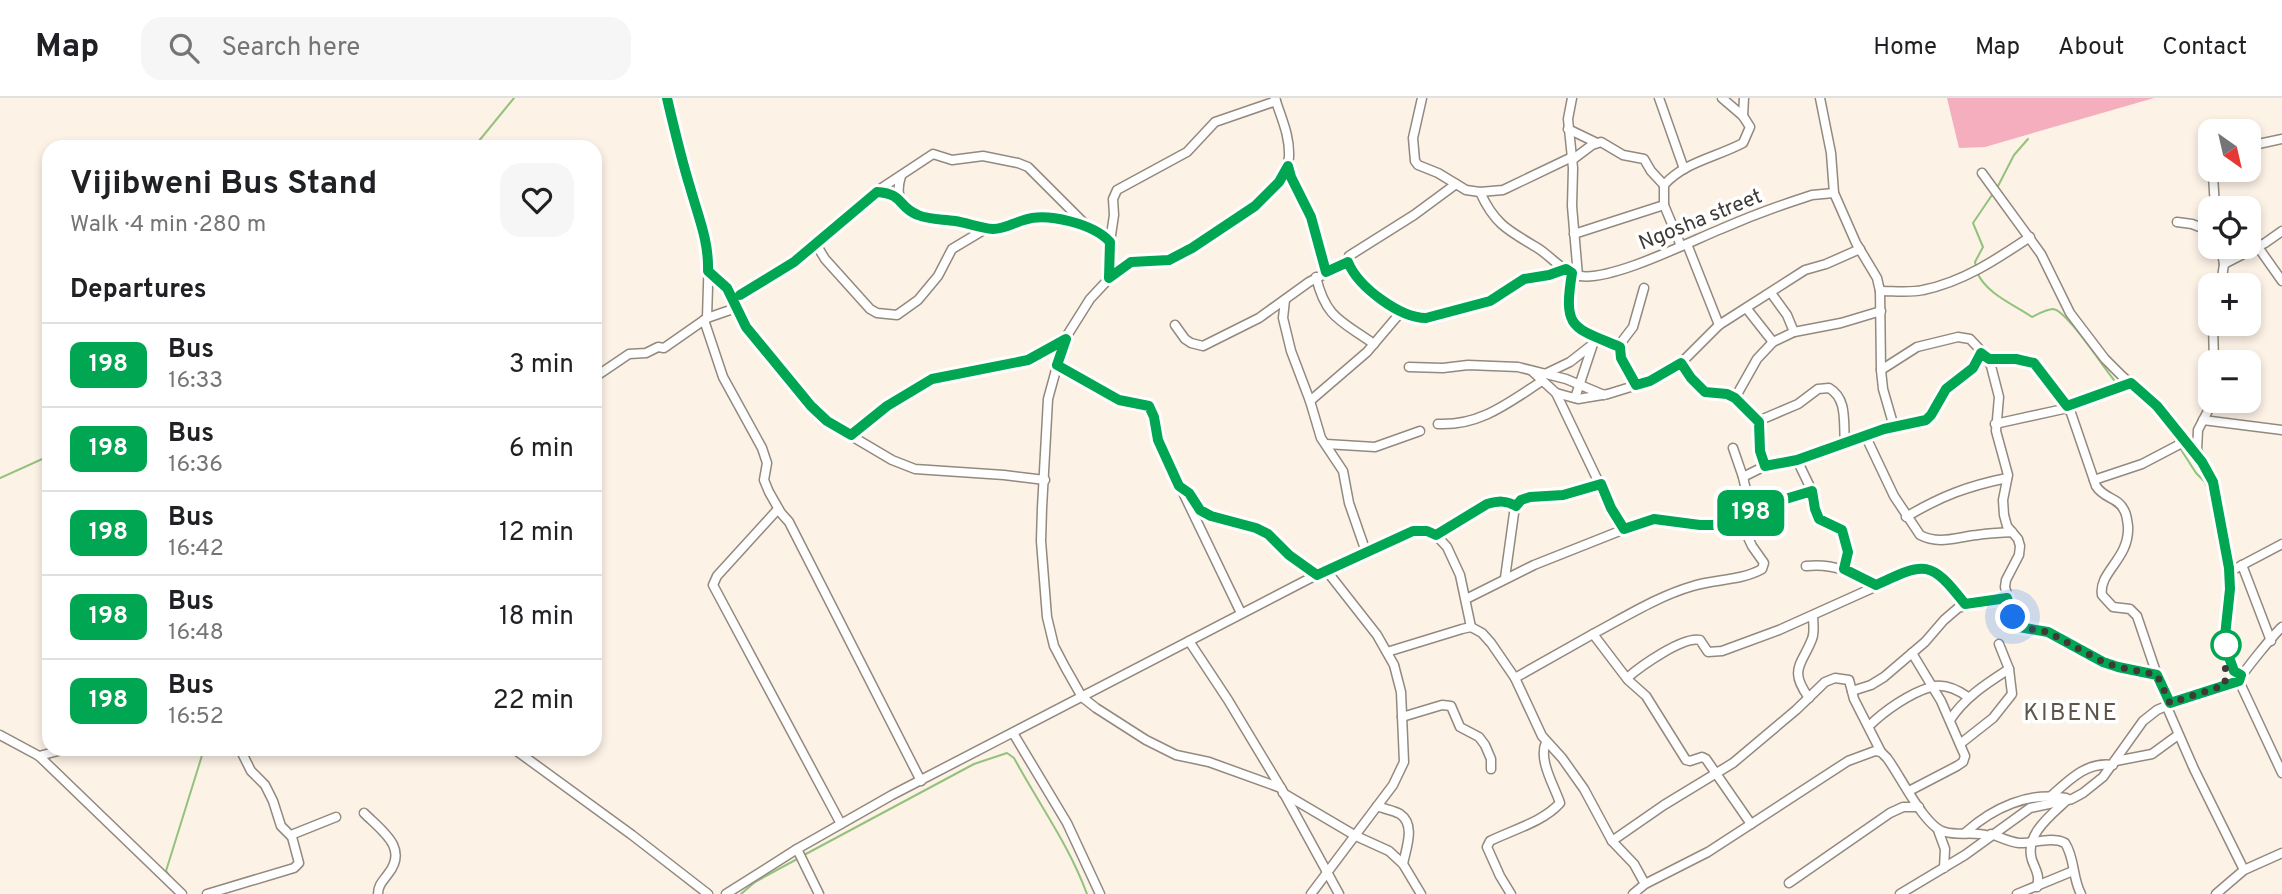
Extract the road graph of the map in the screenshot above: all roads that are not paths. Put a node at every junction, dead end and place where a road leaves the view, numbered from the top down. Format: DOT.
graph roads {
  1 [pos="667,98"];
  2 [pos="1422,98"];
  3 [pos="1572,98"];
  4 [pos="1659,98"];
  5 [pos="1722,98"];
  6 [pos="1744,98"];
  7 [pos="1820,98"];
  8 [pos="1276,99"];
  9 [pos="1743,116"];
  10 [pos="1568,129"];
  11 [pos="2282,139"];
  12 [pos="1597,143"];
  13 [pos="2261,143"];
  14 [pos="1572,159"];
  15 [pos="1288,166"];
  16 [pos="1684,169"];
  17 [pos="1982,173"];
  18 [pos="901,176"];
  19 [pos="1456,184"];
  20 [pos="1664,185"];
  21 [pos="877,192"];
  22 [pos="1480,192"];
  23 [pos="1835,193"];
  24 [pos="900,198"];
  25 [pos="1664,205"];
  26 [pos="2177,222"];
  27 [pos="1087,226"];
  28 [pos="2198,226"];
  29 [pos="987,228"];
  30 [pos="2282,231"];
  31 [pos="1574,233"];
  32 [pos="2030,237"];
  33 [pos="1110,242"];
  34 [pos="816,244"];
  35 [pos="1684,245"];
  36 [pos="2261,245"];
  37 [pos="1860,250"];
  38 [pos="2261,251"];
  39 [pos="2223,259"];
  40 [pos="2234,259"];
  41 [pos="1348,262"];
  42 [pos="2224,264"];
  43 [pos="708,271"];
  44 [pos="1326,272"];
  45 [pos="1572,273"];
  46 [pos="2223,273"];
  47 [pos="1316,277"];
  48 [pos="1109,278"];
  49 [pos="2282,281"];
  50 [pos="1644,288"];
  51 [pos="1880,291"];
  52 [pos="1771,293"];
  53 [pos="1285,300"];
  54 [pos="735,305"];
  55 [pos="1747,309"];
  56 [pos="1881,311"];
  57 [pos="1401,312"];
  58 [pos="706,319"];
  59 [pos="1175,325"];
  60 [pos="1719,325"];
  61 [pos="1794,332"];
  62 [pos="1066,339"];
  63 [pos="1594,341"];
  64 [pos="1773,342"];
  65 [pos="1374,344"];
  66 [pos="1620,347"];
  67 [pos="1985,356"];
  68 [pos="1681,363"];
  69 [pos="1057,365"];
  70 [pos="1409,367"];
  71 [pos="1881,370"];
  72 [pos="602,372"];
  73 [pos="1544,377"];
  74 [pos="1578,383"];
  75 [pos="2131,383"];
  76 [pos="1636,385"];
  77 [pos="1556,393"];
  78 [pos="1604,395"];
  79 [pos="1575,398"];
  80 [pos="1735,398"];
  81 [pos="1310,401"];
  82 [pos="2067,407"];
  83 [pos="2207,413"];
  84 [pos="2203,420"];
  85 [pos="1759,422"];
  86 [pos="1438,424"];
  87 [pos="1995,424"];
  88 [pos="1894,427"];
  89 [pos="2282,430"];
  90 [pos="1420,431"];
  91 [pos="851,435"];
  92 [pos="1866,435"];
  93 [pos="1845,442"];
  94 [pos="2184,442"];
  95 [pos="1326,444"];
  96 [pos="1733,448"];
  97 [pos="1797,460"];
  98 [pos="2202,462"];
  99 [pos="1765,466"];
  100 [pos="1743,477"];
  101 [pos="2007,478"];
  102 [pos="1045,480"];
  103 [pos="2094,480"];
  104 [pos="1601,484"];
  105 [pos="1179,486"];
  106 [pos="1812,491"];
  107 [pos="1516,506"];
  108 [pos="778,509"];
  109 [pos="1751,512"];
  110 [pos="1906,517"];
  111 [pos="1739,518"];
  112 [pos="1624,529"];
  113 [pos="2012,532"];
  114 [pos="1436,535"];
  115 [pos="2282,544"];
  116 [pos="1366,552"];
  117 [pos="2242,565"];
  118 [pos="1806,566"];
  119 [pos="1844,569"];
  120 [pos="1326,570"];
  121 [pos="2229,572"];
  122 [pos="1317,575"];
  123 [pos="1505,578"];
  124 [pos="1876,585"];
  125 [pos="2007,598"];
  126 [pos="1466,599"];
  127 [pos="1965,604"];
  128 [pos="1241,613"];
  129 [pos="1813,616"];
  130 [pos="1471,627"];
  131 [pos="2282,627"];
  132 [pos="1592,634"];
  133 [pos="1188,640"];
  134 [pos="2271,641"];
  135 [pos="1999,644"];
  136 [pos="1387,652"];
  137 [pos="1912,653"];
  138 [pos="2009,669"];
  139 [pos="2157,675"];
  140 [pos="1515,678"];
  141 [pos="1627,678"];
  142 [pos="2240,678"];
  143 [pos="1933,686"];
  144 [pos="1852,691"];
  145 [pos="1083,697"];
  146 [pos="1968,697"];
  147 [pos="1809,698"];
  148 [pos="2168,704"];
  149 [pos="1402,717"];
  150 [pos="1950,720"];
  151 [pos="1869,726"];
  152 [pos="1013,733"];
  153 [pos="0,735"];
  154 [pos="2178,735"];
  155 [pos="1546,742"];
  156 [pos="1961,744"];
  157 [pos="1881,752"];
  158 [pos="42,756"];
  159 [pos="244,756"];
  160 [pos="524,756"];
  161 [pos="39,757"];
  162 [pos="2115,763"];
  163 [pos="1491,769"];
  164 [pos="2282,773"];
  165 [pos="1716,775"];
  166 [pos="921,781"];
  167 [pos="1282,790"];
  168 [pos="1909,791"];
  169 [pos="2050,797"];
  170 [pos="2070,800"];
  171 [pos="1377,806"];
  172 [pos="1919,807"];
  173 [pos="364,813"];
  174 [pos="336,817"];
  175 [pos="841,824"];
  176 [pos="1751,824"];
  177 [pos="1938,830"];
  178 [pos="1965,832"];
  179 [pos="291,835"];
  180 [pos="1990,835"];
  181 [pos="1356,836"];
  182 [pos="1612,841"];
  183 [pos="2032,843"];
  184 [pos="797,849"];
  185 [pos="2282,853"];
  186 [pos="1403,864"];
  187 [pos="1944,868"];
  188 [pos="2244,870"];
  189 [pos="2073,871"];
  190 [pos="1328,872"];
  191 [pos="1789,883"];
  192 [pos="2037,887"];
  193 [pos="1641,890"];
  194 [pos="182,894"];
  195 [pos="207,894"];
  196 [pos="378,894"];
  197 [pos="708,894"];
  198 [pos="726,894"];
  199 [pos="819,894"];
  200 [pos="1100,894"];
  201 [pos="1311,894"];
  202 [pos="1339,894"];
  203 [pos="1421,894"];
  204 [pos="1511,894"];
  205 [pos="1900,894"];
  206 [pos="2017,894"];
  207 [pos="2081,894"];
  208 [pos="2216,894"];
  1 -- 43 [label="street"];
  2 -- 19 [label="street"];
  3 -- 10 [label="street"];
  4 -- 16 [label="street"];
  5 -- 9 [label="street"];
  6 -- 9 [label="street"];
  7 -- 23 [label="street"];
  8 -- 15 [label="street"];
  8 -- 33 [label="street"];
  9 -- 16 [label="street"];
  10 -- 12 [label="street"];
  10 -- 14 [label="street"];
  11 -- 13 [label="street"];
  12 -- 14 [label="street"];
  12 -- 20 [label="street"];
  14 -- 22 [label="street"];
  14 -- 31 [label="street"];
  15 -- 44 [label="street"];
  15 -- 48 [label="street"];
  16 -- 20 [label="street"];
  17 -- 32 [label="street"];
  18 -- 21 [label="street"];
  18 -- 24 [label="street"];
  18 -- 27 [label="street"];
  19 -- 22 [label="street"];
  19 -- 41 [label="street"];
  20 -- 25 [label="street"];
  21 -- 24 [label="street"];
  21 -- 34 [label="street"];
  22 -- 45 [label="street"];
  23 -- 35 [label="street, Ngosha street"];
  23 -- 37 [label="street"];
  24 -- 29 [label="street"];
  25 -- 31 [label="street"];
  25 -- 35 [label="street"];
  26 -- 28 [label="street"];
  27 -- 29 [label="street"];
  27 -- 33 [label="street"];
  29 -- 34 [label="street"];
  30 -- 36 [label="street"];
  31 -- 45 [label="street"];
  32 -- 51 [label="street"];
  32 -- 75 [label="street"];
  33 -- 48 [label="street"];
  34 -- 54 [label="street"];
  35 -- 45 [label="street, Ngosha street"];
  35 -- 60 [label="street"];
  37 -- 51 [label="street"];
  37 -- 52 [label="street"];
  38 -- 49 [label="street"];
  39 -- 42 [label="street"];
  40 -- 42 [label="street"];
  41 -- 44 [label="street"];
  41 -- 57 [label="street"];
  42 -- 46 [label="street"];
  43 -- 54 [label="street"];
  43 -- 58 [label="street"];
  44 -- 47 [label="street"];
  45 -- 57 [label="street, Ngosha street"];
  45 -- 63 [label="street"];
  47 -- 53 [label="street"];
  47 -- 65 [label="street"];
  48 -- 62 [label="street"];
  50 -- 66 [label="street"];
  51 -- 56 [label="street"];
  52 -- 55 [label="street"];
  52 -- 61 [label="street"];
  53 -- 59 [label="street"];
  53 -- 81 [label="street"];
  54 -- 58 [label="street"];
  54 -- 91 [label="street"];
  55 -- 60 [label="street"];
  55 -- 64 [label="street"];
  56 -- 61 [label="street"];
  56 -- 71 [label="street"];
  57 -- 65 [label="street"];
  58 -- 72 [label="street"];
  58 -- 108 [label="street"];
  60 -- 68 [label="street"];
  61 -- 64 [label="street"];
  62 -- 69 [label="street"];
  62 -- 91 [label="street"];
  63 -- 66 [label="street"];
  63 -- 73 [label="street"];
  63 -- 74 [label="street"];
  64 -- 80 [label="street"];
  65 -- 81 [label="street"];
  66 -- 76 [label="street"];
  67 -- 71 [label="street"];
  67 -- 82 [label="street"];
  67 -- 87 [label="street"];
  67 -- 88 [label="street"];
  68 -- 76 [label="street"];
  68 -- 80 [label="street"];
  69 -- 102 [label="street"];
  69 -- 105 [label="street"];
  70 -- 73 [label="street"];
  71 -- 88 [label="street"];
  73 -- 74 [label="street"];
  73 -- 77 [label="street"];
  73 -- 86 [label="street"];
  74 -- 78 [label="street"];
  74 -- 79 [label="street"];
  75 -- 82 [label="street"];
  75 -- 94 [label="street"];
  76 -- 78 [label="street"];
  77 -- 79 [label="street"];
  77 -- 104 [label="street"];
  78 -- 79 [label="street"];
  80 -- 85 [label="street"];
  81 -- 95 [label="street"];
  82 -- 87 [label="street"];
  82 -- 103 [label="street"];
  83 -- 84 [label="street"];
  84 -- 89 [label="street"];
  84 -- 98 [label="street"];
  85 -- 93 [label="street"];
  85 -- 99 [label="street"];
  87 -- 101 [label="street"];
  88 -- 92 [label="street"];
  90 -- 95 [label="street"];
  91 -- 102 [label="street"];
  92 -- 93 [label="street"];
  92 -- 110 [label="street"];
  93 -- 97 [label="street"];
  94 -- 98 [label="street"];
  94 -- 103 [label="street"];
  95 -- 116 [label="street"];
  96 -- 100 [label="street"];
  97 -- 99 [label="street"];
  97 -- 106 [label="street"];
  98 -- 121 [label="street"];
  99 -- 100 [label="street"];
  100 -- 109 [label="street"];
  101 -- 110 [label="street"];
  101 -- 113 [label="street"];
  102 -- 145 [label="street"];
  103 -- 139 [label="street"];
  104 -- 107 [label="street"];
  104 -- 112 [label="street"];
  105 -- 122 [label="street"];
  105 -- 128 [label="street"];
  106 -- 109 [label="street"];
  106 -- 119 [label="street"];
  107 -- 114 [label="street"];
  107 -- 123 [label="street"];
  108 -- 166 [label="street"];
  108 -- 175 [label="street"];
  109 -- 111 [label="street"];
  110 -- 113 [label="street"];
  111 -- 112 [label="street"];
  111 -- 132 [label="street"];
  112 -- 123 [label="street"];
  113 -- 125 [label="street"];
  114 -- 116 [label="street"];
  114 -- 126 [label="street"];
  115 -- 117 [label="street"];
  116 -- 120 [label="street"];
  117 -- 121 [label="street"];
  117 -- 134 [label="street"];
  118 -- 119 [label="street"];
  119 -- 124 [label="street"];
  120 -- 122 [label="street"];
  120 -- 136 [label="street"];
  121 -- 142 [label="street"];
  122 -- 128 [label="street"];
  123 -- 126 [label="street"];
  124 -- 127 [label="street"];
  124 -- 129 [label="street"];
  125 -- 127 [label="street"];
  125 -- 139 [label="street"];
  126 -- 130 [label="street"];
  127 -- 137 [label="street"];
  128 -- 133 [label="street"];
  129 -- 141 [label="street"];
  129 -- 147 [label="street"];
  130 -- 136 [label="street"];
  130 -- 140 [label="street"];
  131 -- 134 [label="street"];
  132 -- 140 [label="street"];
  132 -- 141 [label="street"];
  133 -- 145 [label="street"];
  133 -- 167 [label="street"];
  134 -- 142 [label="street"];
  135 -- 138 [label="street"];
  136 -- 149 [label="street"];
  137 -- 143 [label="street"];
  137 -- 144 [label="street"];
  138 -- 146 [label="street"];
  138 -- 156 [label="street"];
  139 -- 148 [label="street"];
  140 -- 155 [label="street"];
  141 -- 165 [label="street"];
  142 -- 148 [label="street"];
  142 -- 164 [label="street"];
  143 -- 146 [label="street"];
  143 -- 150 [label="street"];
  143 -- 151 [label="street"];
  144 -- 147 [label="street"];
  144 -- 151 [label="street"];
  145 -- 152 [label="street"];
  145 -- 167 [label="street"];
  146 -- 150 [label="street"];
  147 -- 165 [label="street"];
  148 -- 154 [label="street"];
  148 -- 162 [label="street"];
  149 -- 163 [label="street"];
  149 -- 171 [label="street"];
  150 -- 156 [label="street"];
  151 -- 157 [label="street"];
  152 -- 166 [label="street"];
  152 -- 200 [label="street"];
  153 -- 161 [label="street"];
  154 -- 162 [label="street"];
  154 -- 188 [label="street"];
  155 -- 182 [label="street"];
  155 -- 204 [label="street"];
  156 -- 168 [label="street"];
  157 -- 168 [label="street"];
  157 -- 176 [label="street"];
  158 -- 161 [label="street"];
  159 -- 179 [label="street"];
  160 -- 197 [label="street"];
  161 -- 194 [label="street"];
  162 -- 169 [label="street"];
  162 -- 170 [label="street"];
  165 -- 176 [label="street"];
  165 -- 182 [label="street"];
  166 -- 175 [label="street"];
  167 -- 181 [label="street"];
  167 -- 190 [label="street"];
  168 -- 172 [label="street"];
  169 -- 170 [label="street"];
  169 -- 178 [label="street"];
  170 -- 180 [label="street"];
  170 -- 183 [label="street"];
  171 -- 181 [label="street"];
  171 -- 186 [label="street"];
  172 -- 177 [label="street"];
  172 -- 191 [label="street"];
  173 -- 196 [label="street"];
  174 -- 179 [label="street"];
  175 -- 184 [label="street"];
  176 -- 193 [label="street"];
  177 -- 178 [label="street"];
  177 -- 187 [label="street"];
  178 -- 180 [label="street"];
  179 -- 195 [label="street"];
  180 -- 183 [label="street"];
  180 -- 187 [label="street"];
  181 -- 186 [label="street"];
  181 -- 190 [label="street"];
  182 -- 193 [label="street"];
  183 -- 189 [label="street"];
  183 -- 192 [label="street"];
  184 -- 198 [label="street"];
  184 -- 199 [label="street"];
  185 -- 188 [label="street"];
  186 -- 203 [label="street"];
  187 -- 205 [label="street"];
  188 -- 208 [label="street"];
  189 -- 192 [label="street"];
  189 -- 207 [label="street"];
  190 -- 201 [label="street"];
  190 -- 202 [label="street"];
  192 -- 206 [label="street"];
}
